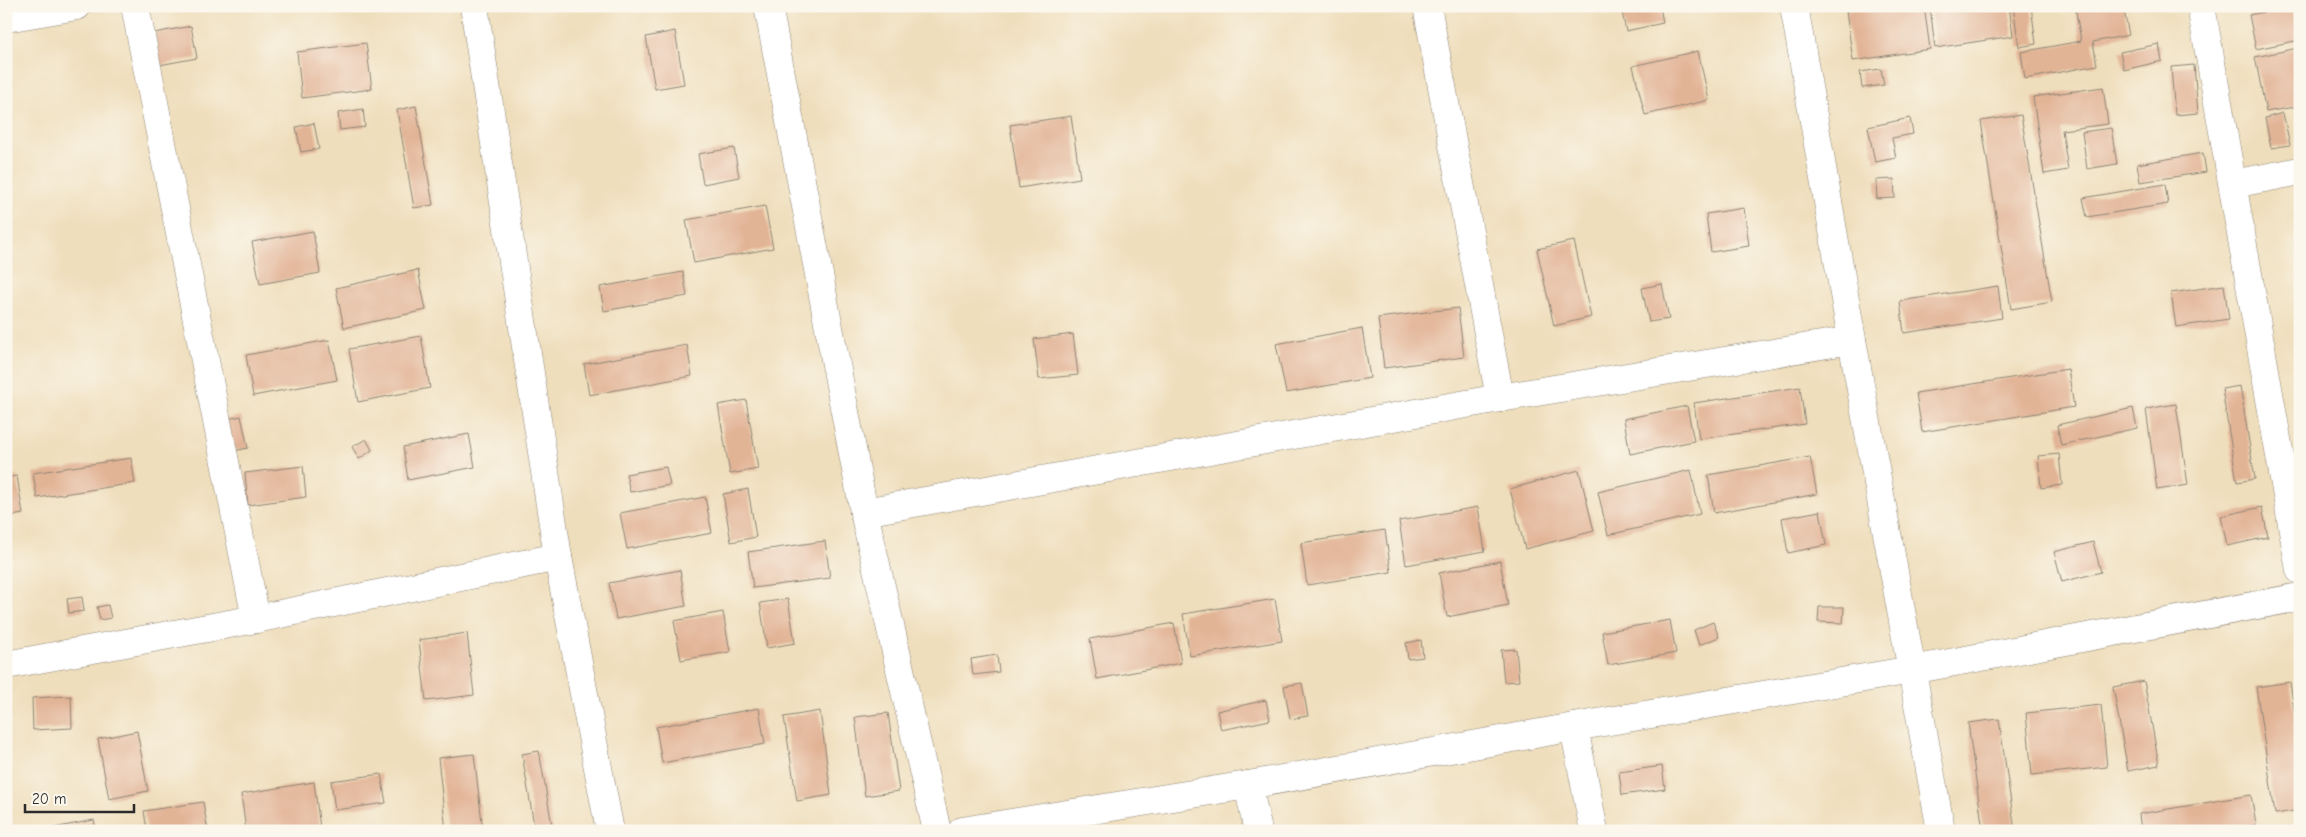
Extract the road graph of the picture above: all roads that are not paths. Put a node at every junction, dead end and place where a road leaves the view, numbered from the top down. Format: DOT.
graph roads {
  1 [pos="77,6"];
  2 [pos="135,6"];
  3 [pos="474,6"];
  4 [pos="768,6"];
  5 [pos="1427,6"];
  6 [pos="1794,6"];
  7 [pos="2201,6"];
  8 [pos="6,18"];
  9 [pos="2300,171"];
  10 [pos="2233,184"];
  11 [pos="1852,340"];
  12 [pos="1500,398"];
  13 [pos="864,512"];
  14 [pos="558,557"];
  15 [pos="2300,570"];
  16 [pos="2300,596"];
  17 [pos="256,619"];
  18 [pos="6,665"];
  19 [pos="1912,670"];
  20 [pos="1574,727"];
  21 [pos="1248,785"];
  22 [pos="610,831"];
  23 [pos="937,831"];
  24 [pos="962,831"];
  25 [pos="1258,831"];
  26 [pos="1594,831"];
  27 [pos="1941,831"];
  1 -- 8 [label="street"];
  2 -- 17 [label="street"];
  3 -- 14 [label="street"];
  4 -- 13 [label="street"];
  5 -- 12 [label="street"];
  6 -- 11 [label="street"];
  7 -- 10 [label="street"];
  9 -- 10 [label="street"];
  10 -- 15 [label="street"];
  11 -- 12 [label="street"];
  11 -- 19 [label="street"];
  12 -- 13 [label="street"];
  13 -- 23 [label="street"];
  14 -- 17 [label="street"];
  14 -- 22 [label="street"];
  16 -- 19 [label="street"];
  17 -- 18 [label="street"];
  19 -- 20 [label="street"];
  19 -- 27 [label="street"];
  20 -- 21 [label="street"];
  20 -- 26 [label="street"];
  21 -- 24 [label="street"];
  21 -- 25 [label="street"];
}
